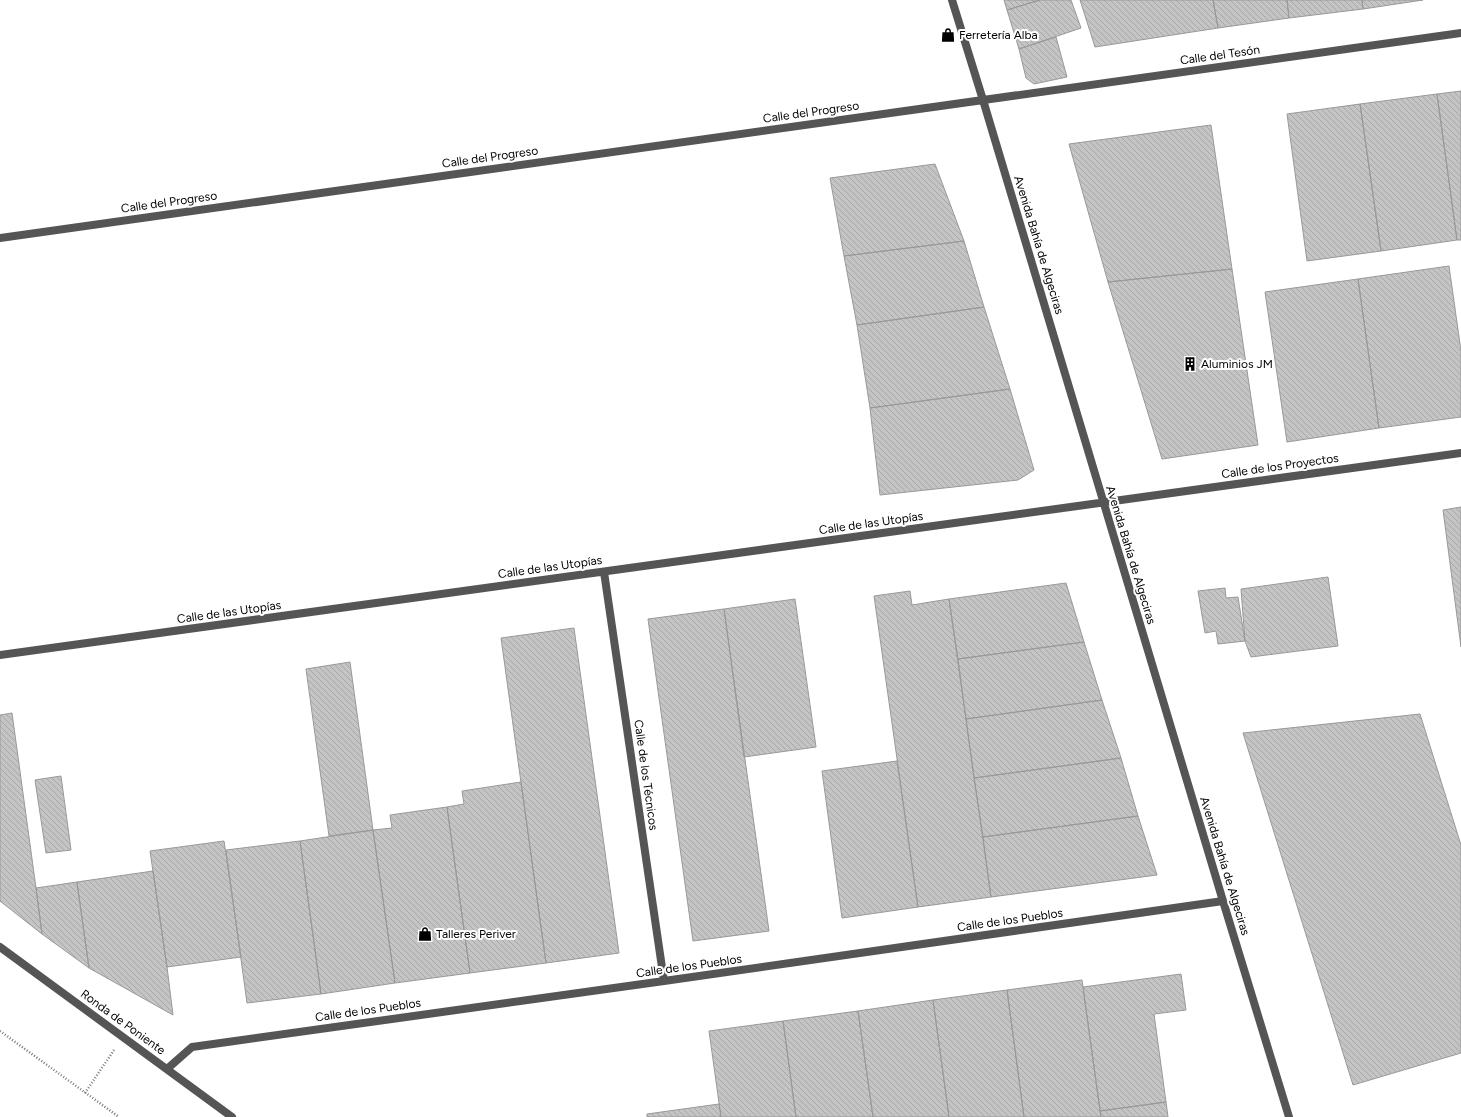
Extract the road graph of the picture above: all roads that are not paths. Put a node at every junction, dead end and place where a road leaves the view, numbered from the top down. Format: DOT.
graph roads {
  1 [pos="952,0"];
  2 [pos="1461,33"];
  3 [pos="983,100"];
  4 [pos="0,238"];
  5 [pos="1461,453"];
  6 [pos="1103,502"];
  7 [pos="604,572"];
  8 [pos="0,656"];
  9 [pos="1222,901"];
  10 [pos="0,947"];
  11 [pos="664,981"];
  12 [pos="167,1069"];
  13 [pos="232,1117"];
  14 [pos="1289,1117"];
  1 -- 3 [label="street, Avenida Bahía de Algeciras"];
  2 -- 3 [label="street, Calle del Tesón"];
  3 -- 4 [label="street, Calle del Progreso"];
  3 -- 6 [label="street, Avenida Bahía de Algeciras"];
  5 -- 6 [label="street, Calle de los Proyectos"];
  6 -- 7 [label="street, Calle de las Utopías"];
  6 -- 9 [label="street, Avenida Bahía de Algeciras"];
  7 -- 8 [label="street, Calle de las Utopías"];
  7 -- 11 [label="street, Calle de los Técnicos"];
  9 -- 11 [label="street, Calle de los Pueblos"];
  9 -- 14 [label="street, Avenida Bahía de Algeciras"];
  10 -- 12 [label="street, Ronda de Poniente"];
  11 -- 12 [label="street, Calle de los Pueblos"];
  12 -- 13 [label="street, Ronda de Poniente"];
}
